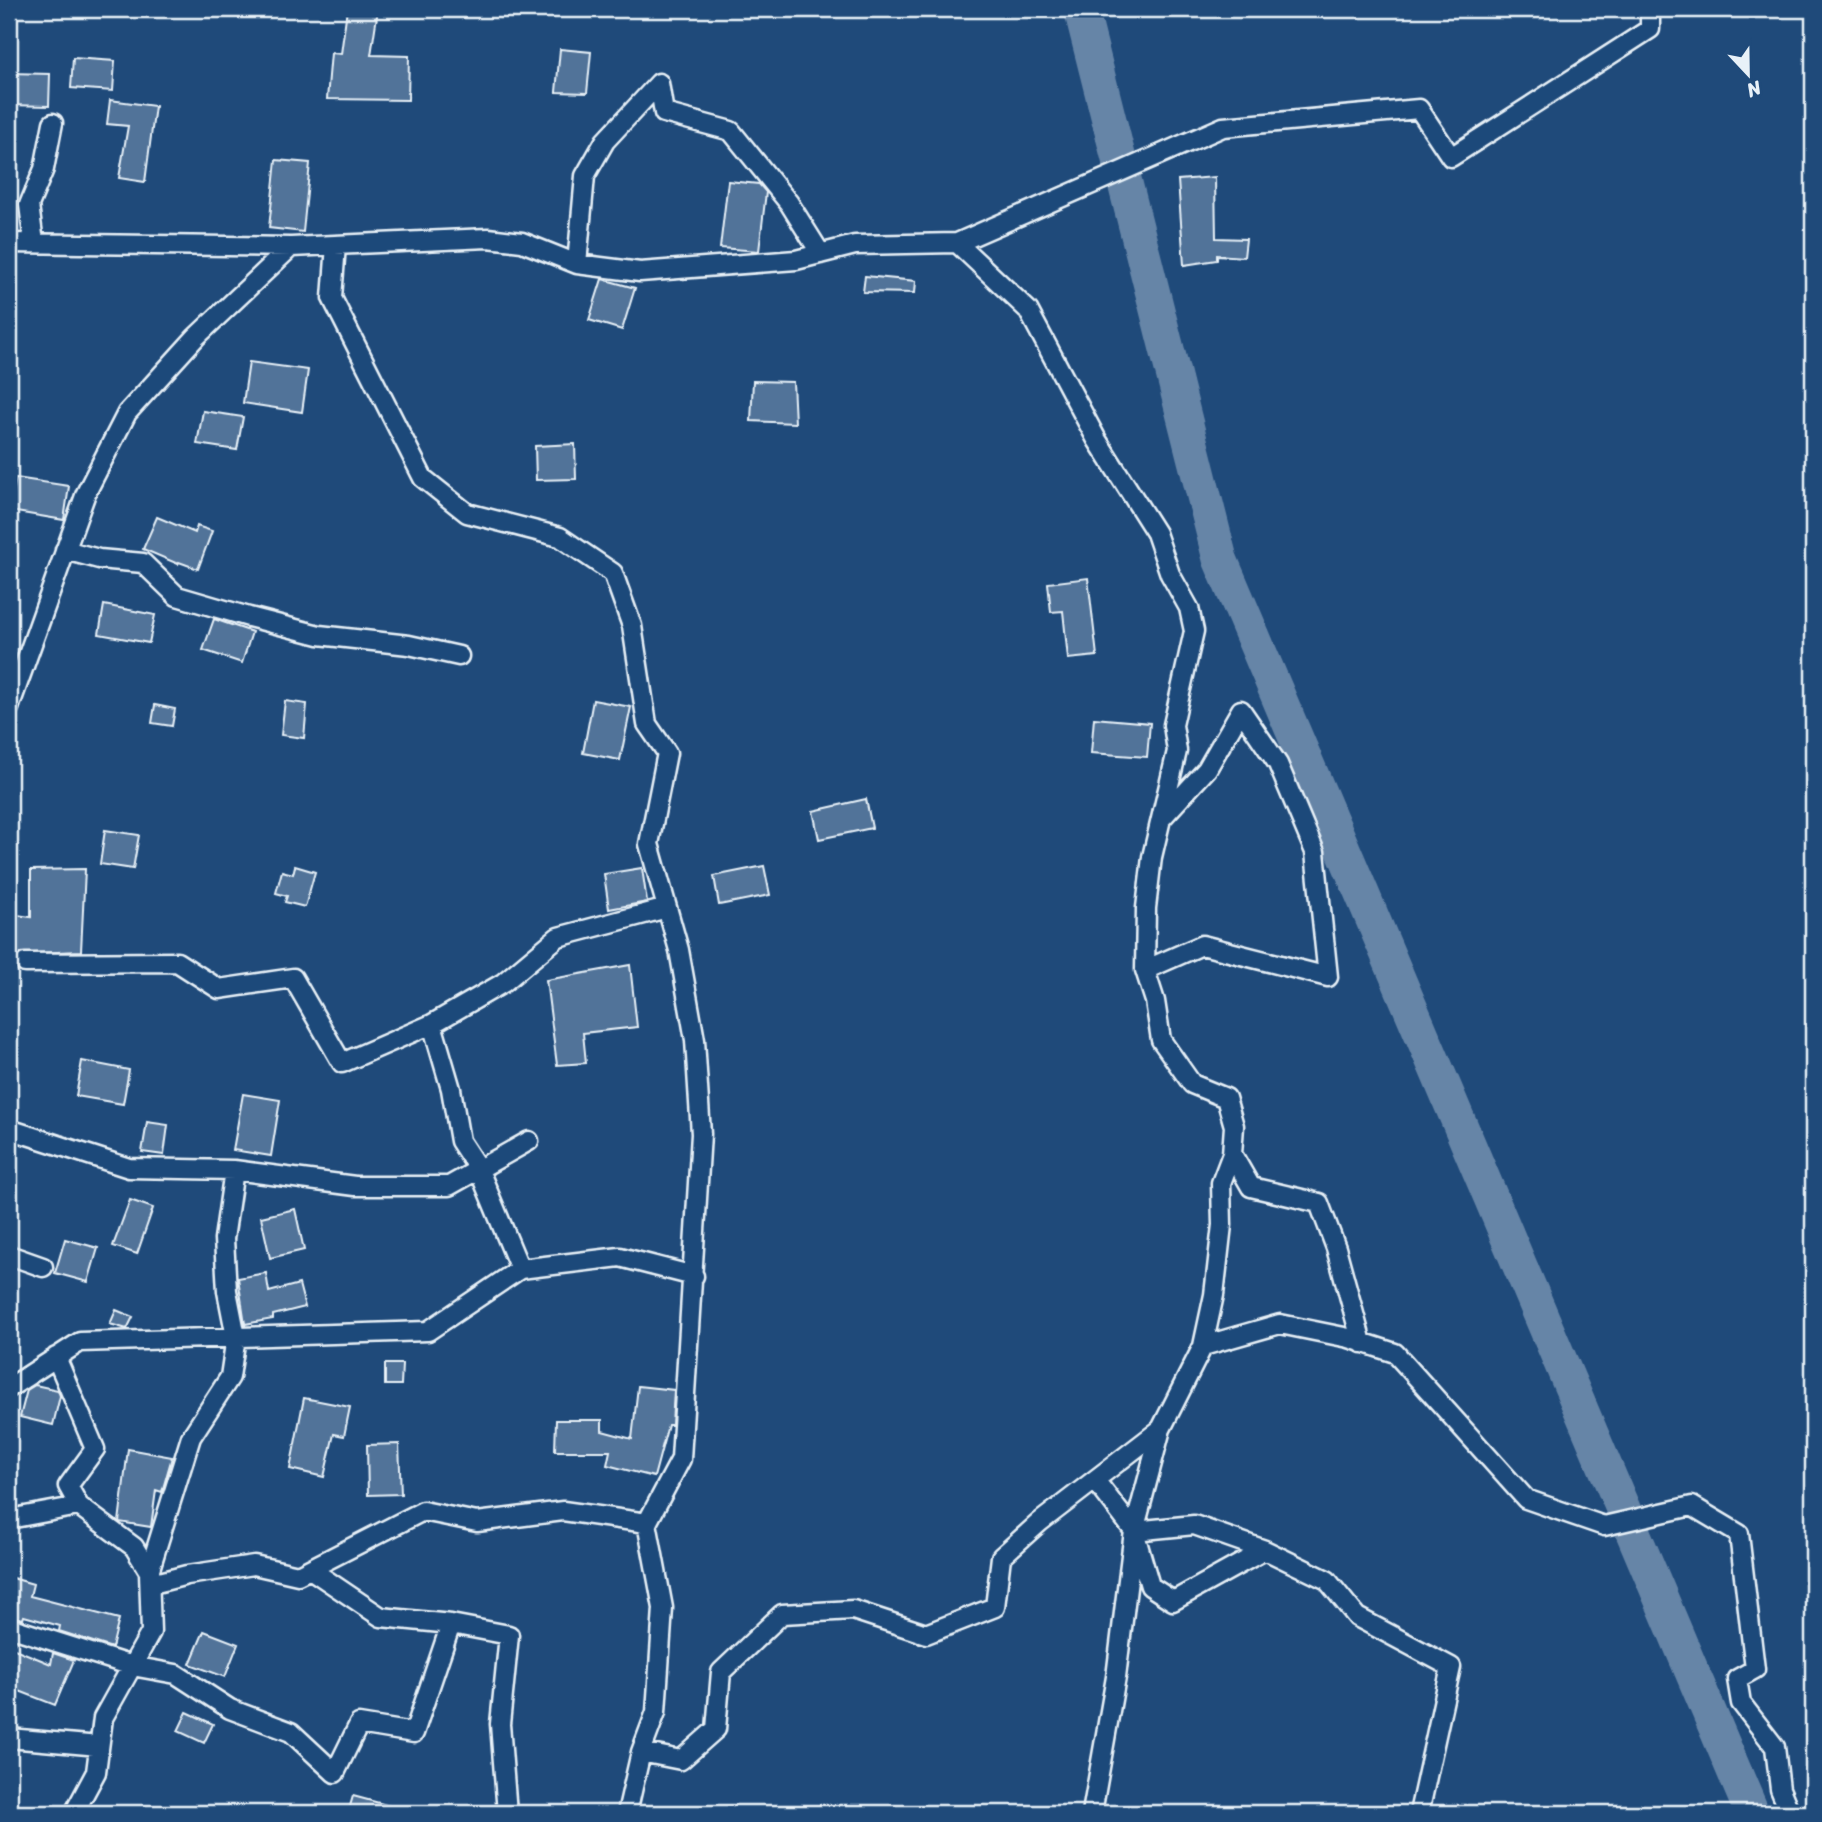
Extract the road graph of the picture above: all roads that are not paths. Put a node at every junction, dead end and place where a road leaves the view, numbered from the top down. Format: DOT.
graph roads {
  1 [pos="1650,9"];
  2 [pos="53,123"];
  3 [pos="9,243"];
  4 [pos="34,243"];
  5 [pos="957,243"];
  6 [pos="336,245"];
  7 [pos="290,247"];
  8 [pos="821,254"];
  9 [pos="576,264"];
  10 [pos="65,550"];
  11 [pos="459,656"];
  12 [pos="9,708"];
  13 [pos="1161,819"];
  14 [pos="667,908"];
  15 [pos="24,963"];
  16 [pos="1145,970"];
  17 [pos="432,1024"];
  18 [pos="9,1129"];
  19 [pos="529,1141"];
  20 [pos="1233,1154"];
  21 [pos="234,1170"];
  22 [pos="479,1170"];
  23 [pos="9,1255"];
  24 [pos="43,1267"];
  25 [pos="520,1269"];
  26 [pos="694,1276"];
  27 [pos="236,1337"];
  28 [pos="1362,1343"];
  29 [pos="1203,1346"];
  30 [pos="56,1357"];
  31 [pos="9,1388"];
  32 [pos="1161,1429"];
  33 [pos="1095,1480"];
  34 [pos="79,1506"];
  35 [pos="9,1519"];
  36 [pos="647,1523"];
  37 [pos="1134,1531"];
  38 [pos="1265,1550"];
  39 [pos="310,1569"];
  40 [pos="149,1572"];
  41 [pos="451,1624"];
  42 [pos="9,1626"];
  43 [pos="132,1667"];
  44 [pos="9,1738"];
  45 [pos="99,1746"];
  46 [pos="642,1752"];
  47 [pos="74,1813"];
  48 [pos="507,1813"];
  49 [pos="627,1813"];
  50 [pos="1092,1813"];
  51 [pos="1419,1813"];
  52 [pos="1790,1813"];
  1 -- 5 [label="street"];
  2 -- 4 [label="street"];
  3 -- 4 [label="street"];
  4 -- 7 [label="street"];
  5 -- 8 [label="street"];
  5 -- 13 [label="street"];
  6 -- 7 [label="street"];
  6 -- 9 [label="street"];
  6 -- 14 [label="street"];
  7 -- 10 [label="street"];
  8 -- 9 [label="street"];
  8 -- 9 [label="street"];
  10 -- 11 [label="street"];
  10 -- 12 [label="street"];
  13 -- 16 [label="street"];
  13 -- 16 [label="street"];
  14 -- 17 [label="street"];
  14 -- 26 [label="street"];
  15 -- 17 [label="street"];
  16 -- 20 [label="street"];
  17 -- 22 [label="street"];
  18 -- 21 [label="street"];
  19 -- 22 [label="street"];
  20 -- 28 [label="street"];
  20 -- 29 [label="street"];
  21 -- 22 [label="street"];
  21 -- 27 [label="street"];
  22 -- 25 [label="street"];
  23 -- 24 [label="street"];
  25 -- 26 [label="street"];
  25 -- 27 [label="street"];
  26 -- 36 [label="street"];
  27 -- 30 [label="street"];
  27 -- 40 [label="street"];
  28 -- 29 [label="street"];
  28 -- 52 [label="street"];
  29 -- 32 [label="street"];
  30 -- 31 [label="street"];
  30 -- 34 [label="street"];
  32 -- 33 [label="street"];
  32 -- 37 [label="street"];
  33 -- 37 [label="street"];
  33 -- 46 [label="street"];
  34 -- 35 [label="street"];
  34 -- 40 [label="street"];
  36 -- 39 [label="street"];
  36 -- 46 [label="street"];
  37 -- 38 [label="street"];
  37 -- 38 [label="street"];
  37 -- 50 [label="street"];
  38 -- 51 [label="street"];
  39 -- 40 [label="street"];
  39 -- 41 [label="street"];
  40 -- 43 [label="street"];
  41 -- 43 [label="street"];
  41 -- 48 [label="street"];
  42 -- 43 [label="street"];
  43 -- 45 [label="street"];
  44 -- 45 [label="street"];
  45 -- 47 [label="street"];
  46 -- 49 [label="street"];
}
